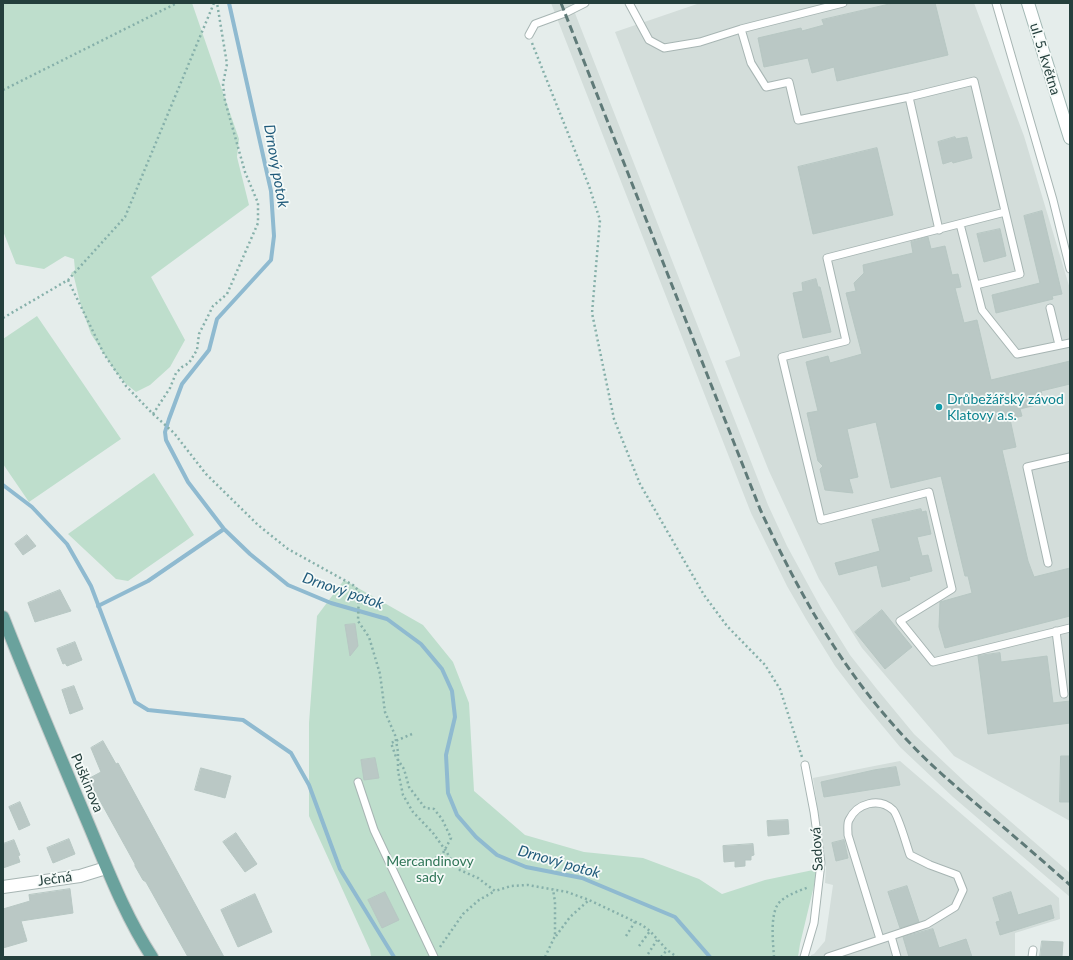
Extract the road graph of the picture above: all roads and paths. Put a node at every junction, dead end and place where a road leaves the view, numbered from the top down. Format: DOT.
graph roads {
  1 [pos="177,3"];
  2 [pos="214,3"];
  3 [pos="217,3"];
  4 [pos="585,3"];
  5 [pos="629,3"];
  6 [pos="842,3"];
  7 [pos="996,3"];
  8 [pos="1028,3"];
  9 [pos="741,29"];
  10 [pos="529,35"];
  11 [pos="3,90"];
  12 [pos="909,97"];
  13 [pos="1070,138"];
  14 [pos="1005,212"];
  15 [pos="960,224"];
  16 [pos="939,230"];
  17 [pos="1070,269"];
  18 [pos="68,280"];
  19 [pos="976,285"];
  20 [pos="1050,308"];
  21 [pos="3,318"];
  22 [pos="1070,343"];
  23 [pos="1059,345"];
  24 [pos="153,414"];
  25 [pos="1070,457"];
  26 [pos="1048,563"];
  27 [pos="3,617"];
  28 [pos="1070,628"];
  29 [pos="1056,631"];
  30 [pos="1064,694"];
  31 [pos="412,734"];
  32 [pos="805,765"];
  33 [pos="358,782"];
  34 [pos="424,863"];
  35 [pos="106,868"];
  36 [pos="818,883"];
  37 [pos="3,887"];
  38 [pos="553,889"];
  39 [pos="494,891"];
  40 [pos="590,900"];
  41 [pos="635,922"];
  42 [pos="650,931"];
  43 [pos="555,936"];
  44 [pos="626,936"];
  45 [pos="891,936"];
  46 [pos="880,939"];
  47 [pos="657,940"];
  48 [pos="639,946"];
  49 [pos="439,950"];
  50 [pos="666,950"];
  51 [pos="648,954"];
  52 [pos="152,957"];
  53 [pos="434,957"];
  54 [pos="545,957"];
  55 [pos="661,957"];
  56 [pos="677,957"];
  57 [pos="774,957"];
  58 [pos="804,957"];
  59 [pos="828,957"];
  60 [pos="897,957"];
  1 -- 11 [label="path"];
  2 -- 18 [label="path"];
  3 -- 24 [label="path"];
  4 -- 10 [label="lane"];
  5 -- 9 [label="lane"];
  6 -- 9 [label="lane"];
  7 -- 17 [label="lane"];
  8 -- 13 [label="street, ul. 5. května"];
  9 -- 12 [label="lane"];
  10 -- 32 [label="path"];
  12 -- 14 [label="lane"];
  12 -- 16 [label="lane"];
  14 -- 15 [label="lane"];
  14 -- 19 [label="lane"];
  15 -- 16 [label="lane"];
  15 -- 19 [label="lane"];
  16 -- 29 [label="lane"];
  18 -- 21 [label="path"];
  18 -- 24 [label="path"];
  19 -- 23 [label="lane"];
  20 -- 23 [label="lane"];
  22 -- 23 [label="lane"];
  24 -- 39 [label="path"];
  25 -- 26 [label="lane"];
  27 -- 35 [label="main road, Puškinova"];
  28 -- 29 [label="lane"];
  29 -- 30 [label="lane"];
  31 -- 34 [label="path, bridge"];
  32 -- 36 [label="lane, Sadová"];
  33 -- 53 [label="lane"];
  35 -- 37 [label="street, Ječná"];
  35 -- 52 [label="main road, Puškinova"];
  36 -- 57 [label="path"];
  36 -- 58 [label="lane, Sadová"];
  38 -- 39 [label="path"];
  38 -- 40 [label="path"];
  38 -- 43 [label="path"];
  39 -- 49 [label="path"];
  40 -- 41 [label="path"];
  40 -- 43 [label="path"];
  41 -- 42 [label="path"];
  41 -- 44 [label="path"];
  42 -- 47 [label="path"];
  42 -- 48 [label="path"];
  43 -- 54 [label="path"];
  45 -- 46 [label="lane"];
  45 -- 46 [label="lane"];
  45 -- 60 [label="lane"];
  46 -- 59 [label="lane"];
  47 -- 50 [label="path"];
  47 -- 51 [label="path"];
  50 -- 55 [label="path"];
  50 -- 56 [label="path"];
}
